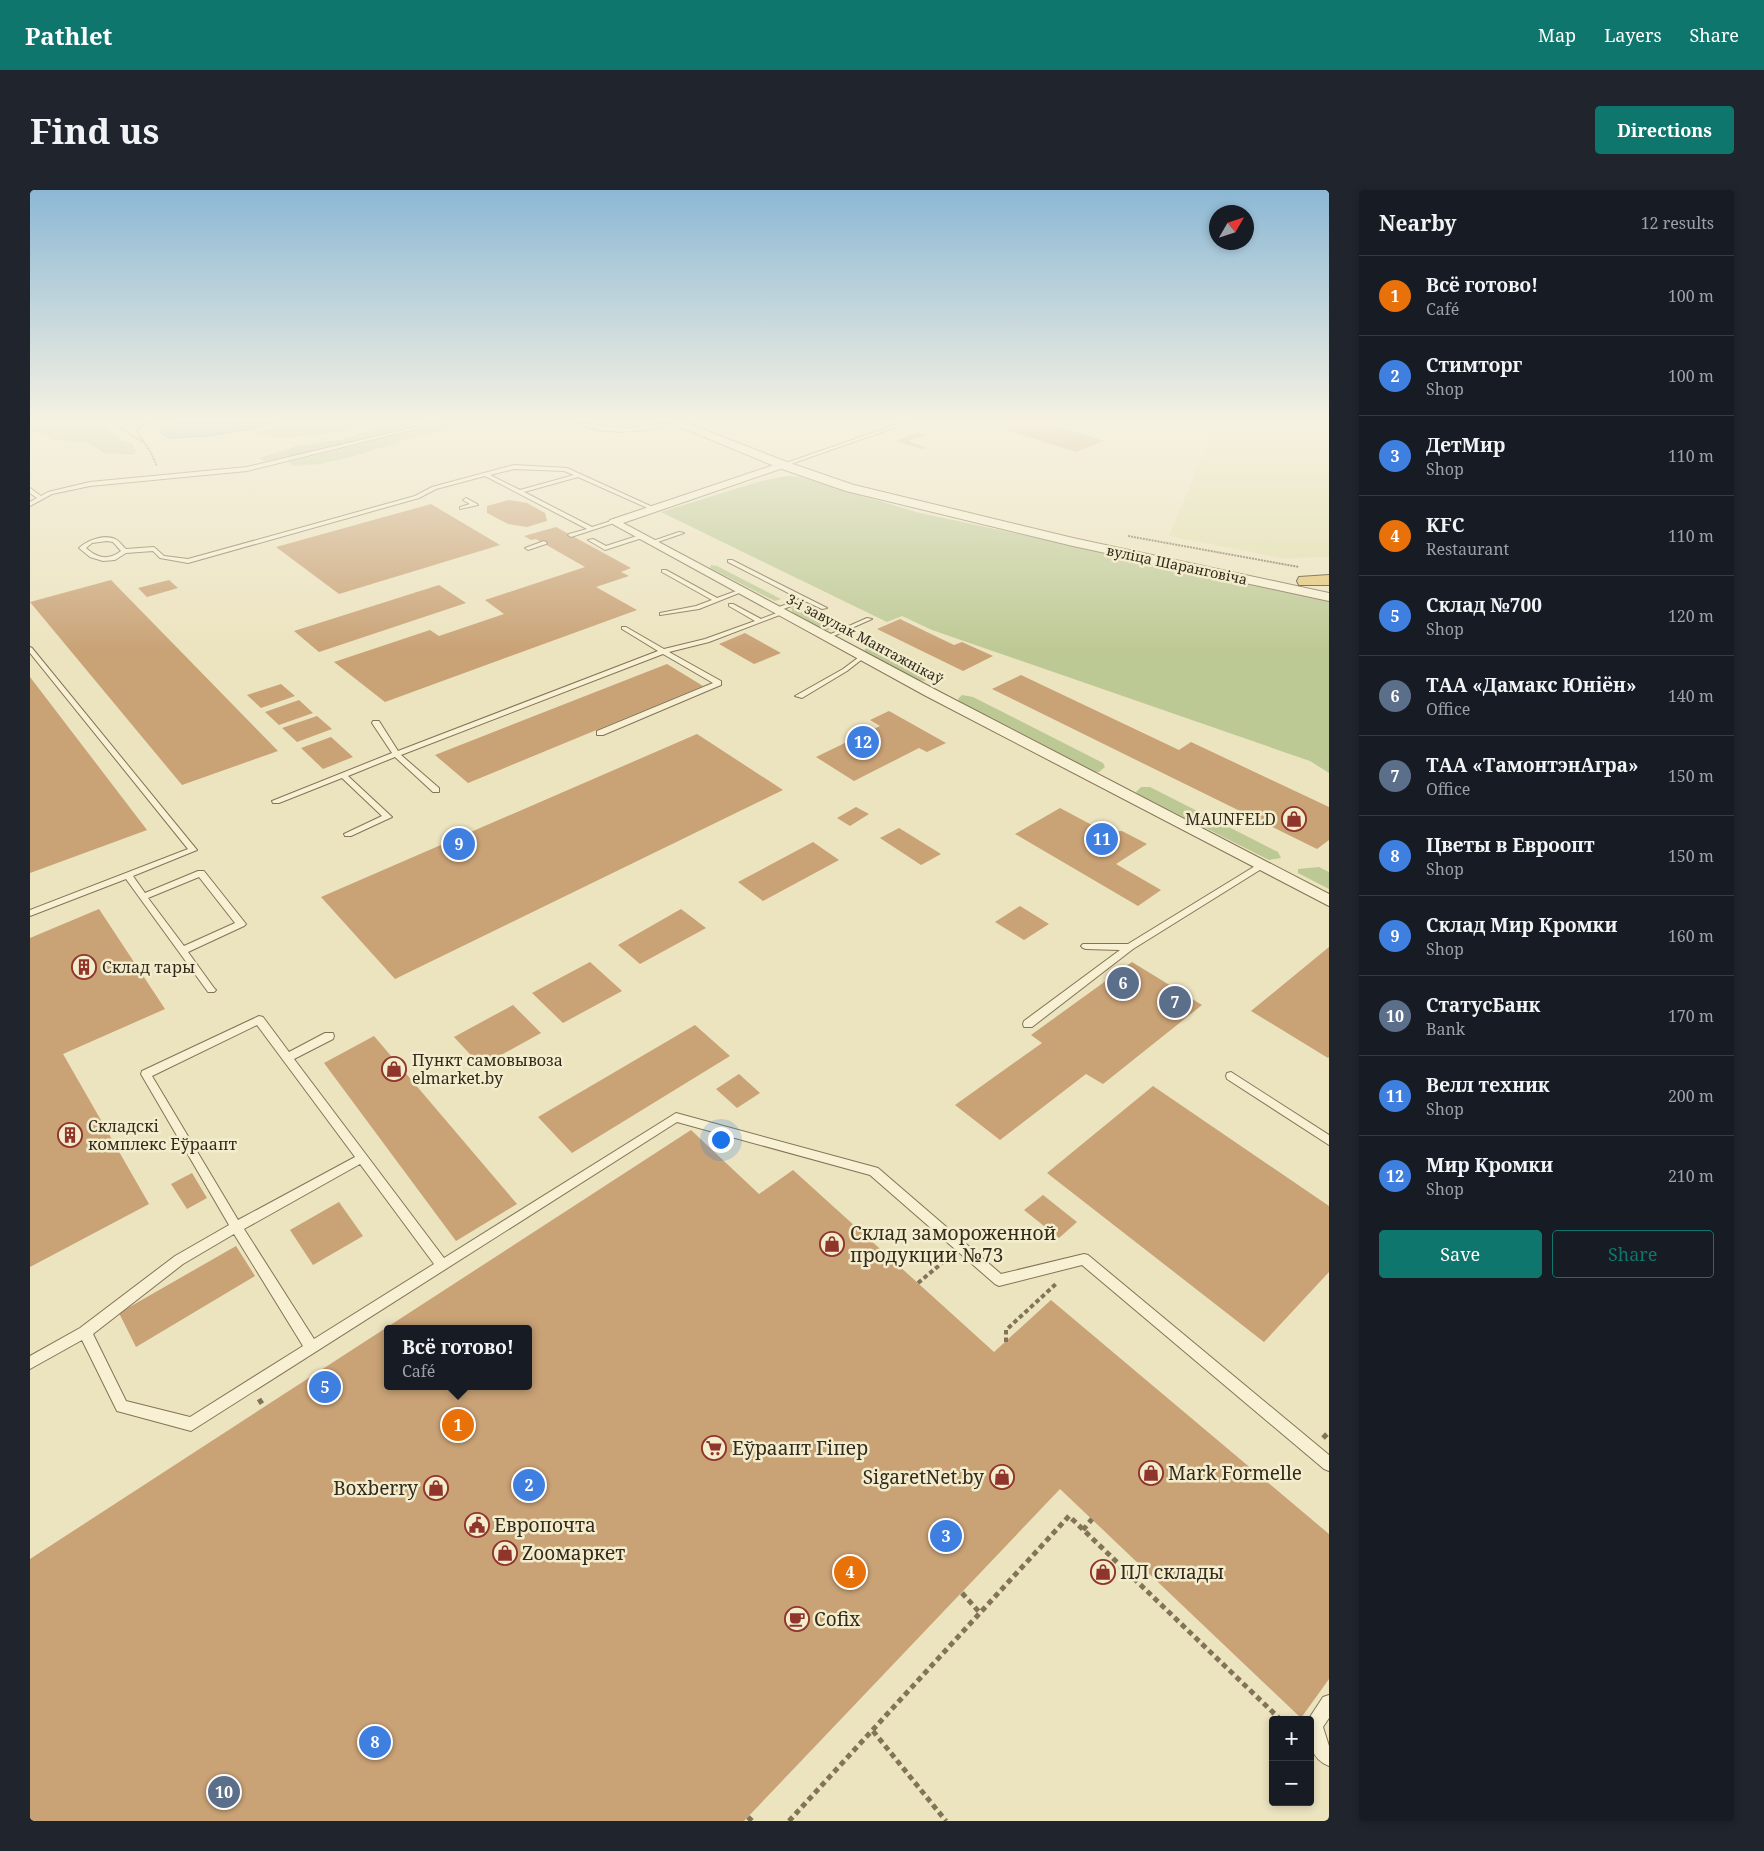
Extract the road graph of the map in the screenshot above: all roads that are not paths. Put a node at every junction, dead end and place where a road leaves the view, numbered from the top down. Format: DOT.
graph roads {
  1 [pos="408,499"];
  2 [pos="533,499"];
  3 [pos="632,499"];
  4 [pos="683,499"];
  5 [pos="893,499"];
  6 [pos="466,500"];
  7 [pos="462,508"];
  8 [pos="654,509"];
  9 [pos="614,522"];
  10 [pos="592,529"];
  11 [pos="681,533"];
  12 [pos="571,535"];
  13 [pos="591,540"];
  14 [pos="645,540"];
  15 [pos="1073,542"];
  16 [pos="544,543"];
  17 [pos="528,548"];
  18 [pos="124,551"];
  19 [pos="730,561"];
  20 [pos="664,572"];
  21 [pos="1303,574"];
  22 [pos="1329,580"];
  23 [pos="1329,585"];
  24 [pos="741,591"];
  25 [pos="1329,597"];
  26 [pos="805,599"];
  27 [pos="717,600"];
  28 [pos="731,605"];
  29 [pos="824,608"];
  30 [pos="779,611"];
  31 [pos="662,614"];
  32 [pos="870,619"];
  33 [pos="760,621"];
  34 [pos="624,628"];
  35 [pos="827,637"];
  36 [pos="30,649"];
  37 [pos="664,651"];
  38 [pos="863,656"];
  39 [pos="799,696"];
  40 [pos="376,724"];
  41 [pos="600,733"];
  42 [pos="396,754"];
  43 [pos="343,775"];
  44 [pos="436,790"];
  45 [pos="276,801"];
  46 [pos="348,834"];
  47 [pos="1260,866"];
  48 [pos="127,875"];
  49 [pos="142,897"];
  50 [pos="1329,901"];
  51 [pos="30,914"];
  52 [pos="1086,946"];
  53 [pos="1130,947"];
  54 [pos="183,950"];
  55 [pos="211,990"];
  56 [pos="1028,1024"];
  57 [pos="330,1036"];
  58 [pos="287,1058"];
  59 [pos="1231,1076"];
  60 [pos="1329,1141"];
  61 [pos="362,1158"];
  62 [pos="236,1228"];
  63 [pos="442,1265"];
  64 [pos="85,1332"];
  65 [pos="312,1348"];
  66 [pos="30,1363"];
  67 [pos="1329,1464"];
  68 [pos="1329,1703"];
  69 [pos="1329,1758"];
  1 -- 18 [label="lane"];
  2 -- 10 [label="lane"];
  3 -- 8 [label="lane"];
  4 -- 8 [label="street"];
  5 -- 15 [label="street"];
  6 -- 7 [label="lane"];
  8 -- 9 [label="street"];
  9 -- 10 [label="lane"];
  9 -- 14 [label="street, 3-і завулак Мантажнікаў"];
  10 -- 12 [label="lane"];
  11 -- 14 [label="lane"];
  13 -- 14 [label="lane"];
  14 -- 24 [label="street, 3-і завулак Мантажнікаў"];
  15 -- 21 [label="street, вуліца Шаранговіча"];
  15 -- 25 [label="street, вуліца Шаранговіча"];
  16 -- 17 [label="lane"];
  18 -- 18 [label="lane"];
  19 -- 26 [label="lane"];
  20 -- 27 [label="lane"];
  21 -- 22 [label="highway"];
  21 -- 23 [label="street, вуліца Шаранговіча"];
  24 -- 27 [label="lane"];
  24 -- 30 [label="street, 3-і завулак Мантажнікаў"];
  26 -- 29 [label="lane"];
  26 -- 30 [label="lane"];
  27 -- 31 [label="lane"];
  28 -- 33 [label="lane"];
  30 -- 33 [label="lane"];
  30 -- 35 [label="street, 3-і завулак Мантажнікаў"];
  32 -- 35 [label="lane"];
  33 -- 37 [label="lane"];
  34 -- 37 [label="lane"];
  35 -- 38 [label="street, 3-і завулак Мантажнікаў"];
  36 -- 48 [label="lane"];
  37 -- 41 [label="lane"];
  37 -- 42 [label="lane"];
  38 -- 39 [label="lane"];
  38 -- 47 [label="street, 3-і завулак Мантажнікаў"];
  40 -- 42 [label="lane"];
  42 -- 43 [label="lane"];
  42 -- 44 [label="lane"];
  43 -- 45 [label="lane"];
  43 -- 46 [label="lane"];
  47 -- 50 [label="street, 3-і завулак Мантажнікаў"];
  47 -- 53 [label="lane"];
  48 -- 49 [label="lane"];
  48 -- 51 [label="lane"];
  49 -- 54 [label="lane"];
  49 -- 54 [label="lane"];
  52 -- 53 [label="lane"];
  53 -- 56 [label="lane"];
  54 -- 55 [label="lane"];
  57 -- 58 [label="lane"];
  58 -- 61 [label="lane"];
  58 -- 62 [label="lane"];
  59 -- 60 [label="lane"];
  61 -- 62 [label="lane"];
  61 -- 63 [label="lane"];
  62 -- 64 [label="lane"];
  62 -- 65 [label="lane"];
  63 -- 65 [label="lane"];
  63 -- 67 [label="lane"];
  64 -- 65 [label="lane"];
  64 -- 66 [label="lane"];
  68 -- 69 [label="lane"];
}
